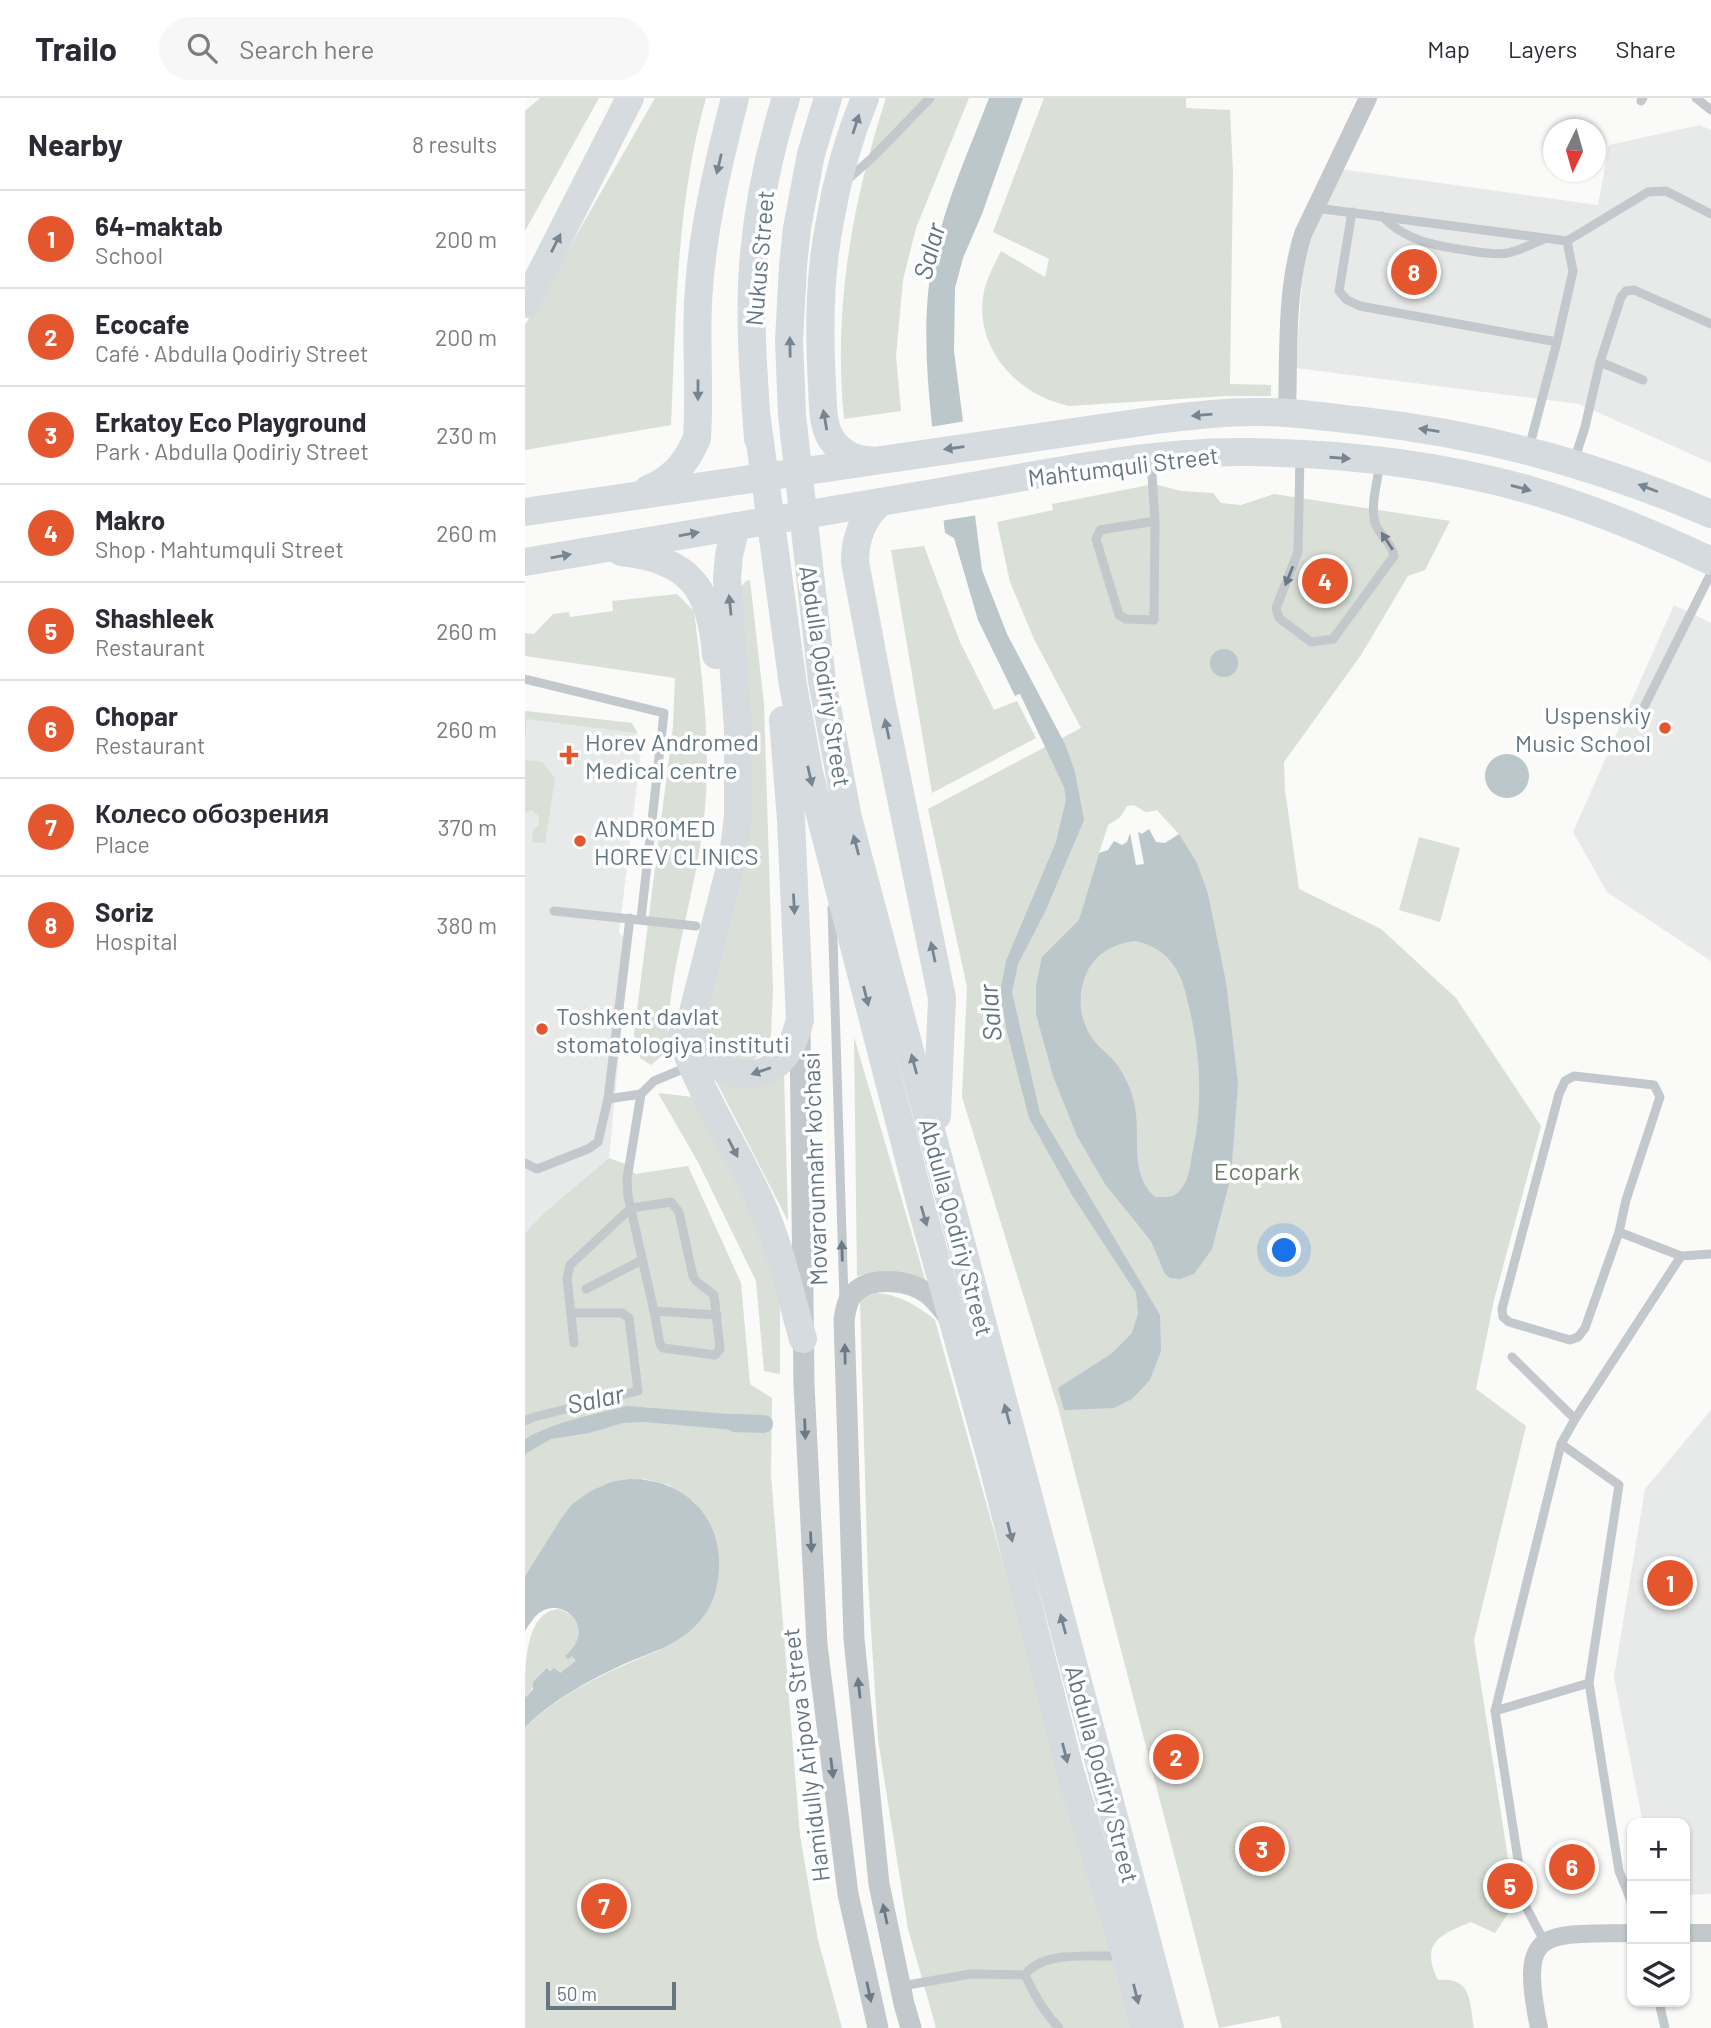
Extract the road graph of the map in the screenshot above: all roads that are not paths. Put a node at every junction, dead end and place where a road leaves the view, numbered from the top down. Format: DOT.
graph roads {
  1 [pos="630,98"];
  2 [pos="736,98"];
  3 [pos="786,98"];
  4 [pos="828,98"];
  5 [pos="865,98"];
  6 [pos="930,98"];
  7 [pos="1368,98"];
  8 [pos="1696,98"];
  9 [pos="1711,110"];
  10 [pos="837,189"];
  11 [pos="1316,208"];
  12 [pos="1352,212"];
  13 [pos="1711,214"];
  14 [pos="1382,216"];
  15 [pos="1545,239"];
  16 [pos="1567,241"];
  17 [pos="525,304"];
  18 [pos="1711,324"];
  19 [pos="1557,342"];
  20 [pos="1600,362"];
  21 [pos="1643,380"];
  22 [pos="1287,413"];
  23 [pos="792,415"];
  24 [pos="757,421"];
  25 [pos="1529,450"];
  26 [pos="1300,454"];
  27 [pos="1150,458"];
  28 [pos="872,460"];
  29 [pos="1380,461"];
  30 [pos="1574,462"];
  31 [pos="634,496"];
  32 [pos="881,502"];
  33 [pos="525,512"];
  34 [pos="1711,514"];
  35 [pos="1155,521"];
  36 [pos="736,526"];
  37 [pos="597,550"];
  38 [pos="1711,561"];
  39 [pos="525,562"];
  40 [pos="1711,573"];
  41 [pos="525,679"];
  42 [pos="1639,717"];
  43 [pos="831,860"];
  44 [pos="554,911"];
  45 [pos="630,918"];
  46 [pos="641,919"];
  47 [pos="697,926"];
  48 [pos="800,1020"];
  49 [pos="692,1065"];
  50 [pos="641,1094"];
  51 [pos="608,1099"];
  52 [pos="525,1163"];
  53 [pos="941,1166"];
  54 [pos="631,1208"];
  55 [pos="1619,1232"];
  56 [pos="1711,1254"];
  57 [pos="1681,1256"];
  58 [pos="642,1260"];
  59 [pos="586,1289"];
  60 [pos="654,1311"];
  61 [pos="572,1313"];
  62 [pos="717,1315"];
  63 [pos="844,1319"];
  64 [pos="955,1325"];
  65 [pos="803,1339"];
  66 [pos="574,1343"];
  67 [pos="1512,1357"];
  68 [pos="981,1371"];
  69 [pos="1575,1419"];
  70 [pos="525,1422"];
  71 [pos="1561,1444"];
  72 [pos="1006,1463"];
  73 [pos="807,1474"];
  74 [pos="1589,1682"];
  75 [pos="1495,1711"];
  76 [pos="1627,1891"];
  77 [pos="1627,1933"];
  78 [pos="1690,1933"];
  79 [pos="1711,1933"];
  80 [pos="1544,1941"];
  81 [pos="1126,1956"];
  82 [pos="1025,1975"];
  83 [pos="900,1986"];
  84 [pos="1660,2007"];
  85 [pos="878,2028"];
  86 [pos="911,2028"];
  87 [pos="1059,2028"];
  88 [pos="1145,2028"];
  89 [pos="1170,2028"];
  90 [pos="1539,2028"];
  91 [pos="1665,2028"];
  17 -- 1 [label="main road, one-way"];
  2 -- 31 [label="main road, one-way"];
  3 -- 24 [label="main road, Nukus Street"];
  23 -- 4 [label="main road, Nukus Street, one-way"];
  10 -- 5 [label="main road, one-way"];
  6 -- 10 [label="lane"];
  7 -- 11 [label="street"];
  8 -- 9 [label="lane"];
  28 -- 10 [label="main road, one-way"];
  11 -- 12 [label="lane"];
  11 -- 22 [label="street"];
  12 -- 14 [label="lane"];
  12 -- 19 [label="lane"];
  13 -- 16 [label="lane"];
  14 -- 15 [label="lane"];
  14 -- 15 [label="lane"];
  15 -- 16 [label="lane"];
  16 -- 19 [label="lane"];
  18 -- 20 [label="lane"];
  19 -- 25 [label="lane"];
  20 -- 21 [label="lane"];
  20 -- 30 [label="lane"];
  25 -- 22 [label="main road, Mahtumquli Street, one-way"];
  22 -- 28 [label="main road, Mahtumquli Street, one-way"];
  53 -- 23 [label="main road, Abdulla Qodiriy Street, one-way"];
  24 -- 43 [label="main road, Abdulla Qodiriy Street, one-way"];
  24 -- 48 [label="main road, one-way"];
  25 -- 30 [label="main road, Mahtumquli Street"];
  26 -- 27 [label="main road, Mahtumquli Street"];
  26 -- 29 [label="main road, Mahtumquli Street, one-way"];
  26 -- 29 [label="lane, one-way"];
  27 -- 32 [label="main road, Mahtumquli Street"];
  27 -- 35 [label="lane"];
  28 -- 31 [label="main road, Mahtumquli Street"];
  29 -- 38 [label="main road, Mahtumquli Street, one-way"];
  34 -- 30 [label="main road, Mahtumquli Street, one-way"];
  31 -- 33 [label="main road, Mahtumquli Street"];
  32 -- 36 [label="main road, Mahtumquli Street"];
  53 -- 32 [label="main road, one-way"];
  35 -- 35 [label="lane"];
  37 -- 36 [label="main road, Mahtumquli Street, one-way"];
  48 -- 36 [label="main road, one-way"];
  39 -- 37 [label="main road, Mahtumquli Street, one-way"];
  37 -- 47 [label="main road"];
  40 -- 42 [label="lane"];
  41 -- 46 [label="lane"];
  63 -- 43 [label="lane, Movarounnahr ko'chasi, one-way"];
  43 -- 64 [label="main road, Abdulla Qodiriy Street, one-way"];
  44 -- 45 [label="lane"];
  45 -- 46 [label="lane"];
  45 -- 51 [label="lane"];
  46 -- 47 [label="lane"];
  47 -- 49 [label="main road"];
  48 -- 65 [label="street, Movarounnahr ko'chasi"];
  49 -- 50 [label="lane"];
  49 -- 65 [label="main road, one-way"];
  50 -- 51 [label="lane"];
  50 -- 54 [label="lane"];
  51 -- 52 [label="lane"];
  53 -- 68 [label="main road, Abdulla Qodiriy Street"];
  54 -- 58 [label="lane"];
  54 -- 61 [label="lane"];
  54 -- 62 [label="lane"];
  55 -- 55 [label="lane"];
  55 -- 57 [label="lane"];
  56 -- 57 [label="lane"];
  57 -- 69 [label="lane"];
  58 -- 59 [label="lane"];
  58 -- 60 [label="lane"];
  60 -- 62 [label="lane"];
  60 -- 62 [label="lane"];
  61 -- 66 [label="lane"];
  61 -- 70 [label="lane"];
  63 -- 64 [label="street"];
  83 -- 63 [label="street, Movarounnahr ko'chasi, one-way"];
  64 -- 68 [label="main road, Abdulla Qodiriy Street"];
  65 -- 73 [label="street, Movarounnahr ko'chasi, one-way"];
  67 -- 69 [label="lane"];
  68 -- 72 [label="main road, Abdulla Qodiriy Street"];
  69 -- 71 [label="lane"];
  71 -- 74 [label="lane"];
  71 -- 75 [label="lane"];
  72 -- 81 [label="main road, Abdulla Qodiriy Street, one-way"];
  89 -- 72 [label="main road, Abdulla Qodiriy Street, one-way"];
  73 -- 85 [label="street, Hamidully Aripova Street, one-way"];
  74 -- 75 [label="lane"];
  74 -- 76 [label="lane"];
  75 -- 80 [label="lane"];
  77 -- 80 [label="street"];
  78 -- 79 [label="street"];
  80 -- 90 [label="street"];
  81 -- 82 [label="lane"];
  81 -- 88 [label="main road, Abdulla Qodiriy Street, one-way"];
  82 -- 83 [label="lane"];
  82 -- 87 [label="lane"];
  83 -- 86 [label="street"];
  84 -- 91 [label="lane"];
}
